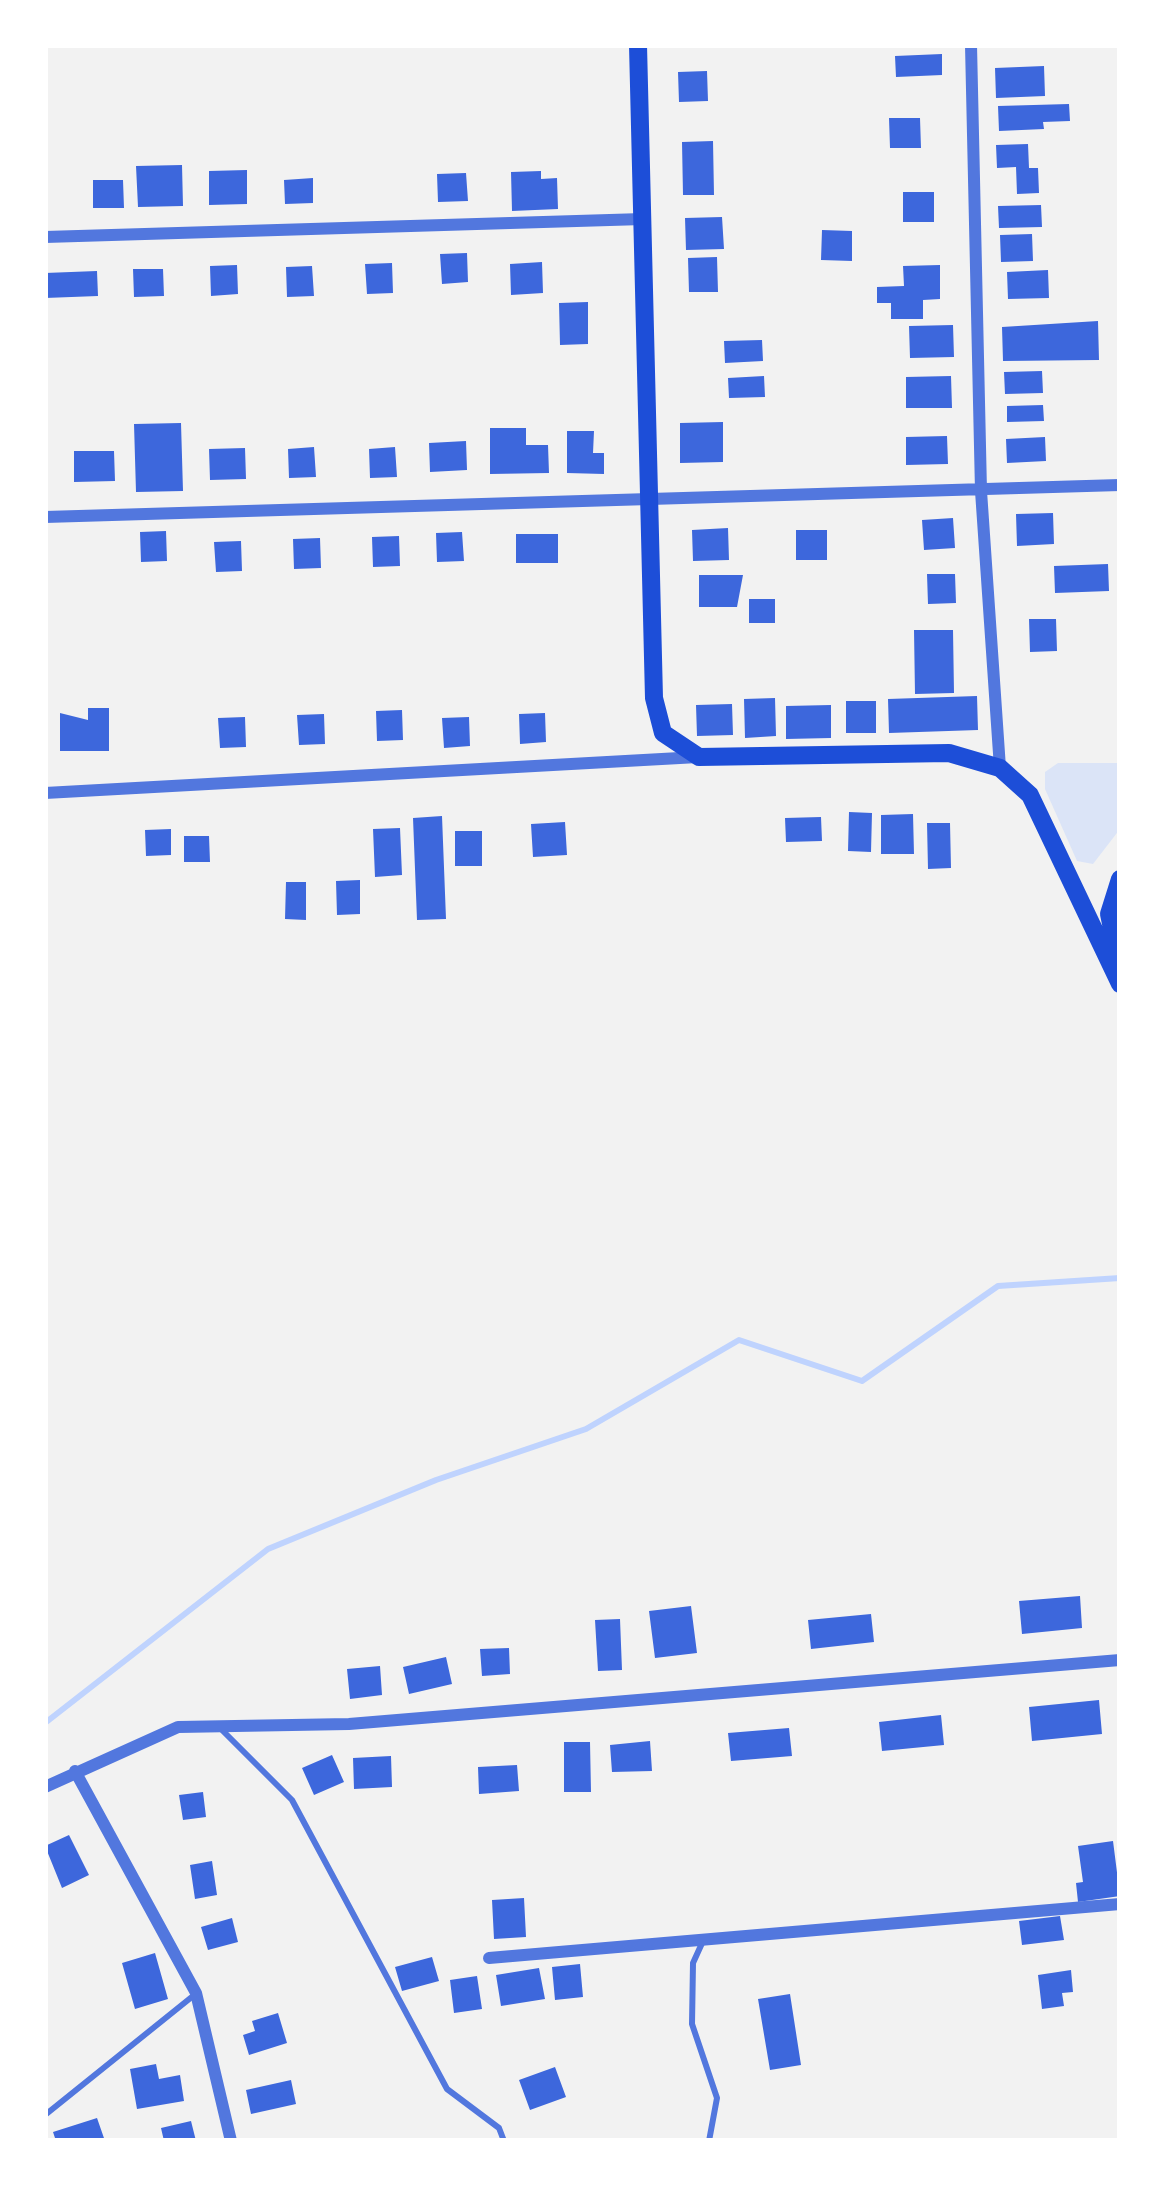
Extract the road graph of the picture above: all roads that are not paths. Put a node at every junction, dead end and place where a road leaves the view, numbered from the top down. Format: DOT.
graph roads {
  1 [pos="638,45"];
  2 [pos="971,45"];
  3 [pos="643,219"];
  4 [pos="45,237"];
  5 [pos="1120,485"];
  6 [pos="981,491"];
  7 [pos="649,502"];
  8 [pos="45,517"];
  9 [pos="700,757"];
  10 [pos="1000,768"];
  11 [pos="45,794"];
  12 [pos="1120,879"];
  13 [pos="1120,968"];
  14 [pos="1120,984"];
  15 [pos="1120,1660"];
  16 [pos="218,1727"];
  17 [pos="75,1771"];
  18 [pos="45,1787"];
  19 [pos="1120,1904"];
  20 [pos="703,1940"];
  21 [pos="489,1958"];
  22 [pos="196,1994"];
  23 [pos="45,2115"];
  24 [pos="231,2141"];
  25 [pos="504,2141"];
  26 [pos="709,2141"];
  1 -- 3 [label="main road"];
  2 -- 6 [label="street"];
  3 -- 4 [label="street"];
  3 -- 7 [label="main road"];
  5 -- 6 [label="street"];
  6 -- 7 [label="street"];
  6 -- 10 [label="street"];
  7 -- 8 [label="street"];
  7 -- 9 [label="main road"];
  9 -- 10 [label="main road"];
  9 -- 11 [label="street"];
  10 -- 14 [label="main road"];
  12 -- 13 [label="main road"];
  15 -- 16 [label="street"];
  16 -- 17 [label="street"];
  16 -- 25 [label="lane"];
  17 -- 18 [label="street"];
  17 -- 22 [label="street"];
  19 -- 20 [label="street"];
  20 -- 21 [label="street"];
  20 -- 26 [label="lane"];
  22 -- 23 [label="lane"];
  22 -- 24 [label="street"];
}
